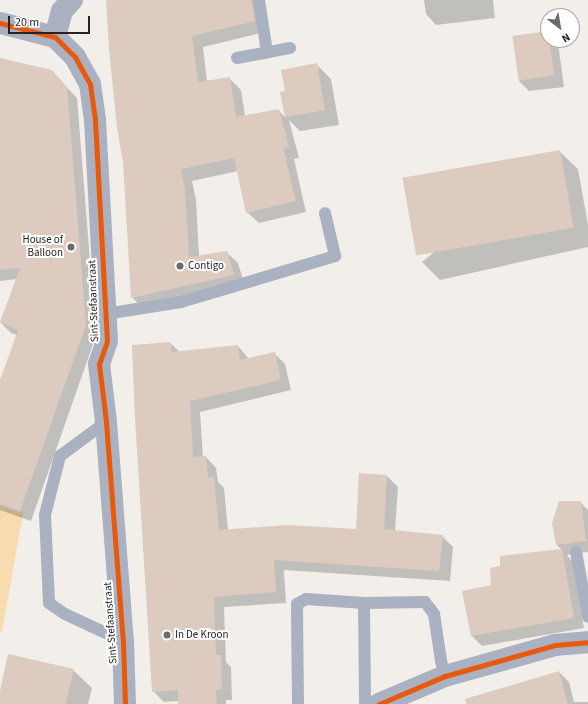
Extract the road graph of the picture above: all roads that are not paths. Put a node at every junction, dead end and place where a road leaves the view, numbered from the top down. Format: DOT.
graph roads {
  1 [pos="72,0"];
  2 [pos="259,0"];
  3 [pos="0,23"];
  4 [pos="55,37"];
  5 [pos="290,48"];
  6 [pos="267,52"];
  7 [pos="237,58"];
  8 [pos="325,213"];
  9 [pos="105,314"];
  10 [pos="106,422"];
  11 [pos="576,552"];
  12 [pos="364,603"];
  13 [pos="588,617"];
  14 [pos="123,641"];
  15 [pos="588,642"];
  16 [pos="445,676"];
  17 [pos="125,704"];
  18 [pos="298,704"];
  19 [pos="365,704"];
  20 [pos="379,704"];
  1 -- 4 [label="street"];
  2 -- 6 [label="lane"];
  3 -- 4 [label="street"];
  4 -- 9 [label="street, Sint-Stefaanstraat"];
  5 -- 6 [label="lane"];
  6 -- 7 [label="lane"];
  8 -- 9 [label="lane"];
  9 -- 10 [label="street, Sint-Stefaanstraat"];
  10 -- 14 [label="street, Sint-Stefaanstraat"];
  10 -- 14 [label="lane"];
  11 -- 13 [label="lane"];
  12 -- 16 [label="lane"];
  12 -- 18 [label="lane"];
  12 -- 19 [label="lane"];
  14 -- 17 [label="street, Sint-Stefaanstraat"];
  15 -- 16 [label="street"];
  16 -- 20 [label="street"];
}
